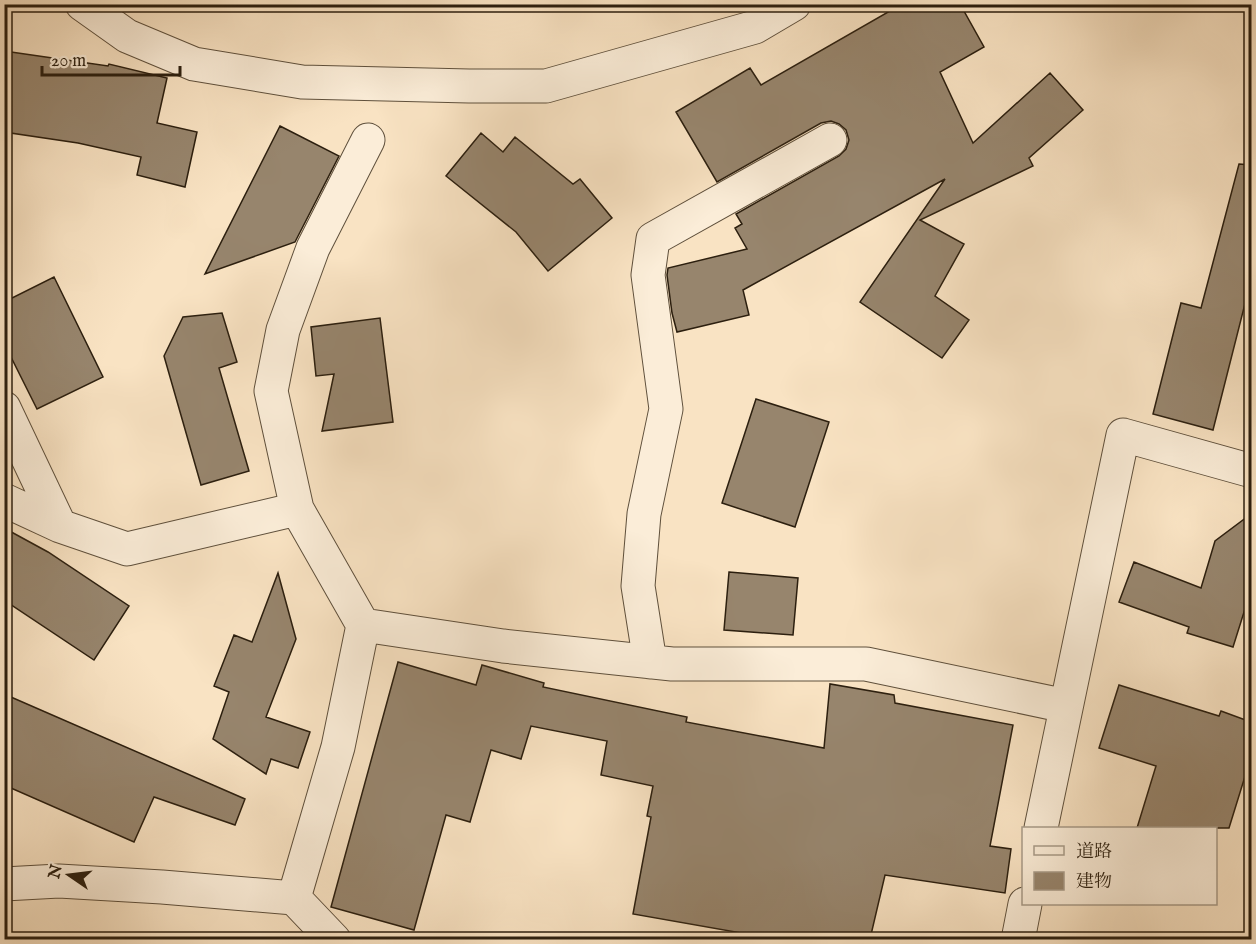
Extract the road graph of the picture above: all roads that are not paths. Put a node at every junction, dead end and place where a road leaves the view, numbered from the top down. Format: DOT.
graph roads {
  1 [pos="82,4"];
  2 [pos="794,4"];
  3 [pos="368,140"];
  4 [pos="830,140"];
  5 [pos="4,408"];
  6 [pos="1251,471"];
  7 [pos="4,500"];
  8 [pos="297,509"];
  9 [pos="60,526"];
  10 [pos="363,625"];
  11 [pos="650,662"];
  12 [pos="1066,706"];
  13 [pos="1041,827"];
  14 [pos="4,884"];
  15 [pos="294,898"];
  16 [pos="1025,905"];
  17 [pos="334,939"];
  18 [pos="1018,939"];
  1 -- 2 [label="street"];
  3 -- 8 [label="street"];
  4 -- 11 [label="street"];
  5 -- 9 [label="street"];
  6 -- 12 [label="street"];
  7 -- 9 [label="street"];
  8 -- 9 [label="street"];
  8 -- 10 [label="street"];
  10 -- 11 [label="street"];
  10 -- 15 [label="street"];
  11 -- 12 [label="street"];
  12 -- 13 [label="street"];
  14 -- 15 [label="street"];
  15 -- 17 [label="street"];
  16 -- 18 [label="street"];
}
